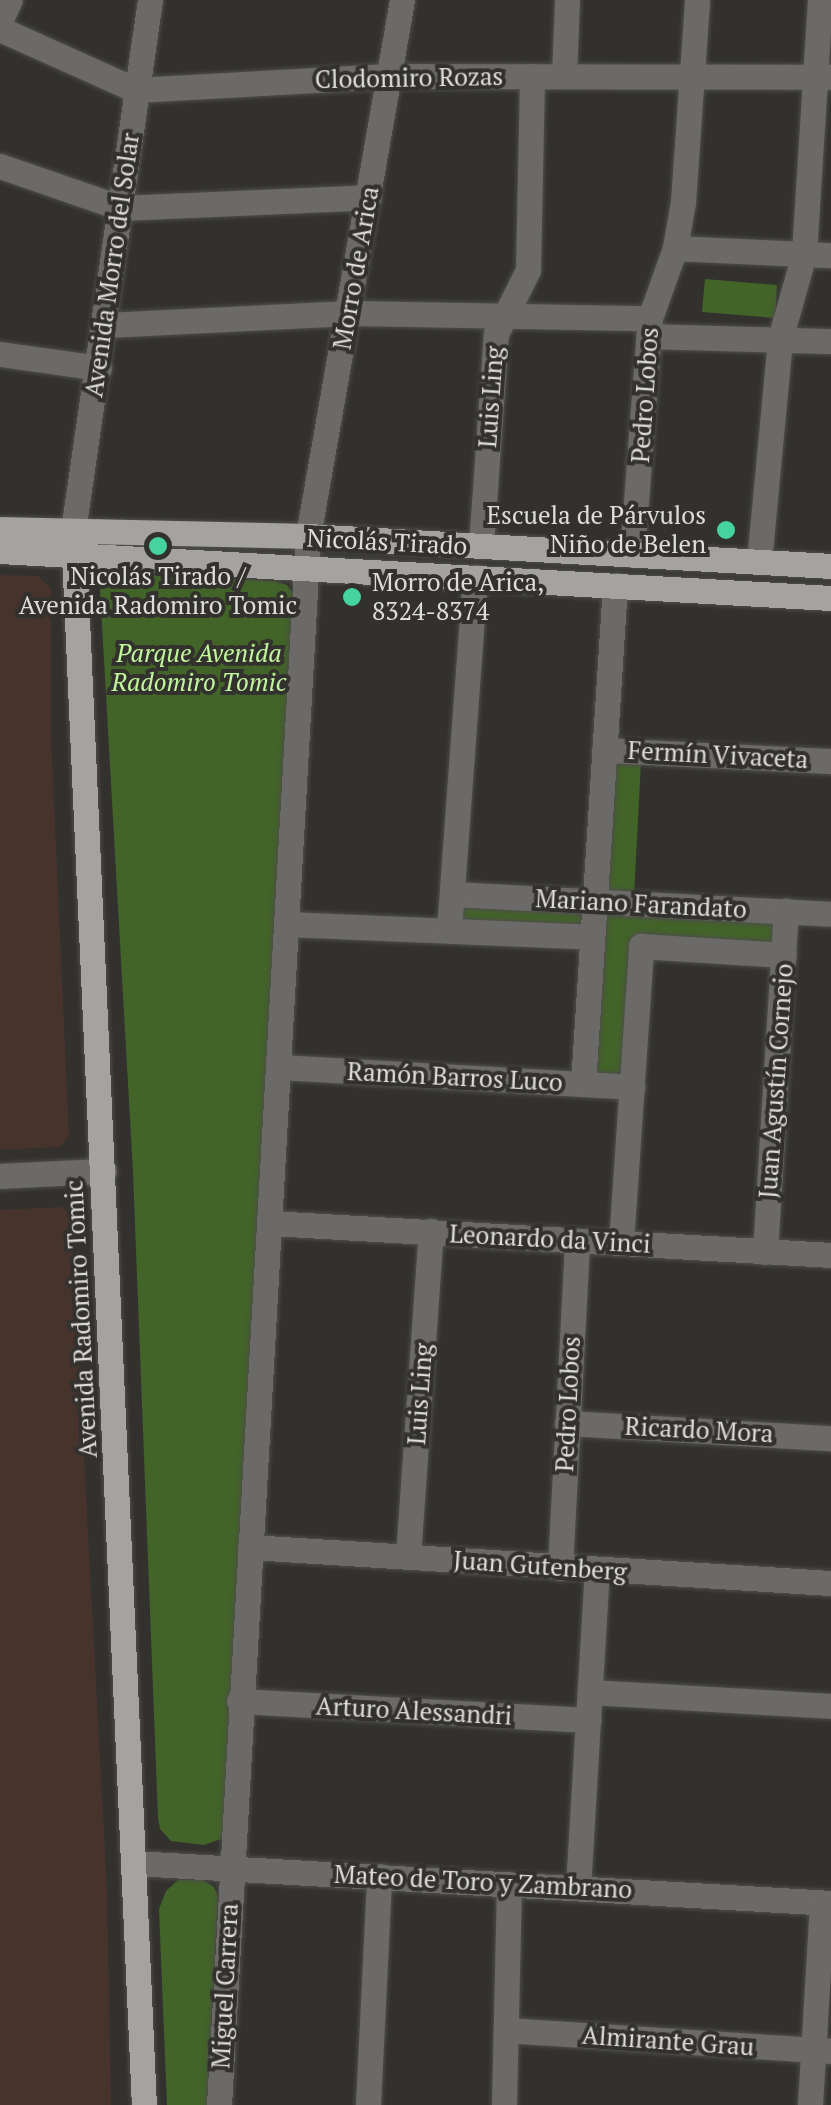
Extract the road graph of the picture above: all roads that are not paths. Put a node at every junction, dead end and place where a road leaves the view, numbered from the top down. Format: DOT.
graph roads {
  1 [pos="10,0"];
  2 [pos="150,0"];
  3 [pos="402,0"];
  4 [pos="567,0"];
  5 [pos="698,0"];
  6 [pos="820,0"];
  7 [pos="0,21"];
  8 [pos="0,29"];
  9 [pos="388,76"];
  10 [pos="532,76"];
  11 [pos="564,76"];
  12 [pos="692,76"];
  13 [pos="823,77"];
  14 [pos="136,90"];
  15 [pos="0,166"];
  16 [pos="368,197"];
  17 [pos="121,208"];
  18 [pos="675,248"];
  19 [pos="804,254"];
  20 [pos="831,255"];
  21 [pos="350,313"];
  22 [pos="503,314"];
  23 [pos="106,325"];
  24 [pos="649,327"];
  25 [pos="780,339"];
  26 [pos="831,341"];
  27 [pos="0,354"];
  28 [pos="99,368"];
  29 [pos="0,529"];
  30 [pos="308,536"];
  31 [pos="74,543"];
  32 [pos="481,546"];
  33 [pos="0,551"];
  34 [pos="632,555"];
  35 [pos="759,562"];
  36 [pos="831,566"];
  37 [pos="306,567"];
  38 [pos="474,577"];
  39 [pos="615,585"];
  40 [pos="831,598"];
  41 [pos="604,750"];
  42 [pos="831,761"];
  43 [pos="452,894"];
  44 [pos="594,902"];
  45 [pos="786,911"];
  46 [pos="831,914"];
  47 [pos="286,924"];
  48 [pos="449,930"];
  49 [pos="592,938"];
  50 [pos="784,954"];
  51 [pos="278,1067"];
  52 [pos="583,1084"];
  53 [pos="632,1086"];
  54 [pos="104,1171"];
  55 [pos="0,1176"];
  56 [pos="270,1223"];
  57 [pos="431,1232"];
  58 [pos="577,1240"];
  59 [pos="621,1243"];
  60 [pos="765,1252"];
  61 [pos="831,1256"];
  62 [pos="568,1423"];
  63 [pos="831,1438"];
  64 [pos="250,1547"];
  65 [pos="408,1558"];
  66 [pos="560,1568"];
  67 [pos="598,1570"];
  68 [pos="831,1583"];
  69 [pos="590,1692"];
  70 [pos="239,1701"];
  71 [pos="831,1706"];
  72 [pos="588,1720"];
  73 [pos="134,1863"];
  74 [pos="230,1867"];
  75 [pos="379,1876"];
  76 [pos="508,1884"];
  77 [pos="578,1888"];
  78 [pos="826,1903"];
  79 [pos="506,2030"];
  80 [pos="822,2051"];
  81 [pos="144,2105"];
  82 [pos="219,2105"];
  83 [pos="368,2105"];
  84 [pos="504,2105"];
  85 [pos="810,2105"];
  1 -- 7 [label="street"];
  2 -- 14 [label="street, Avenida Morro del Solar"];
  3 -- 9 [label="street, Morro de Arica"];
  4 -- 11 [label="street"];
  5 -- 12 [label="street, Pedro Lobos"];
  6 -- 13 [label="street"];
  8 -- 14 [label="street, Clodomiro Rozas"];
  9 -- 10 [label="street, Clodomiro Rozas"];
  9 -- 14 [label="street, Clodomiro Rozas"];
  9 -- 16 [label="street, Morro de Arica"];
  10 -- 11 [label="street, Clodomiro Rozas"];
  10 -- 22 [label="street, Luis Ling"];
  11 -- 12 [label="street, Clodomiro Rozas"];
  12 -- 13 [label="street, Clodomiro Rozas"];
  12 -- 18 [label="street, Pedro Lobos"];
  13 -- 19 [label="street"];
  14 -- 17 [label="street, Avenida Morro del Solar"];
  15 -- 17 [label="street"];
  16 -- 17 [label="street"];
  16 -- 21 [label="street, Morro de Arica"];
  17 -- 23 [label="street, Avenida Morro del Solar"];
  18 -- 19 [label="street"];
  18 -- 24 [label="street, Pedro Lobos"];
  19 -- 20 [label="street"];
  19 -- 25 [label="street"];
  21 -- 22 [label="street"];
  21 -- 23 [label="street"];
  21 -- 30 [label="street, Morro de Arica"];
  22 -- 24 [label="street"];
  22 -- 32 [label="street, Luis Ling"];
  23 -- 28 [label="street, Avenida Morro del Solar"];
  24 -- 25 [label="street"];
  24 -- 34 [label="street, Pedro Lobos"];
  25 -- 26 [label="street"];
  25 -- 35 [label="street"];
  27 -- 28 [label="street"];
  28 -- 31 [label="street, Avenida Morro del Solar"];
  29 -- 31 [label="main road, Nicolás Tirado"];
  30 -- 31 [label="main road, Nicolás Tirado"];
  30 -- 32 [label="main road, Nicolás Tirado"];
  30 -- 37 [label="street"];
  31 -- 33 [label="main road, Nicolás Tirado"];
  31 -- 37 [label="main road, Nicolás Tirado"];
  31 -- 54 [label="main road, Avenida Radomiro Tomic"];
  32 -- 34 [label="main road, Nicolás Tirado"];
  34 -- 35 [label="main road, Nicolás Tirado"];
  35 -- 36 [label="main road, Nicolás Tirado"];
  37 -- 38 [label="main road, Nicolás Tirado"];
  37 -- 47 [label="street"];
  38 -- 39 [label="main road, Nicolás Tirado"];
  38 -- 43 [label="street"];
  39 -- 40 [label="main road, Nicolás Tirado"];
  39 -- 41 [label="street"];
  41 -- 42 [label="street, Fermín Vivaceta"];
  41 -- 44 [label="street"];
  43 -- 44 [label="street, Mariano Farandato"];
  43 -- 48 [label="street"];
  44 -- 45 [label="street, Mariano Farandato"];
  44 -- 49 [label="street"];
  45 -- 46 [label="street, Mariano Farandato"];
  45 -- 50 [label="street, Juan Agustín Cornejo"];
  47 -- 48 [label="street, Mariano Farandato"];
  47 -- 51 [label="street"];
  48 -- 49 [label="street, Mariano Farandato"];
  49 -- 52 [label="street"];
  50 -- 53 [label="street, Mariano Farandato"];
  50 -- 60 [label="street, Juan Agustín Cornejo"];
  51 -- 52 [label="street, Ramón Barros Luco"];
  51 -- 56 [label="street"];
  52 -- 53 [label="street, Ramón Barros Luco"];
  53 -- 59 [label="street"];
  54 -- 55 [label="street"];
  54 -- 73 [label="main road, Avenida Radomiro Tomic"];
  56 -- 57 [label="street, Leonardo da Vinci"];
  56 -- 64 [label="street"];
  57 -- 58 [label="street, Leonardo da Vinci"];
  57 -- 65 [label="street, Luis Ling"];
  58 -- 59 [label="street, Leonardo da Vinci"];
  58 -- 62 [label="street, Pedro Lobos"];
  59 -- 60 [label="street, Leonardo da Vinci"];
  60 -- 61 [label="street, Leonardo da Vinci"];
  62 -- 63 [label="street, Ricardo Mora"];
  62 -- 66 [label="street, Pedro Lobos"];
  64 -- 65 [label="street, Juan Gutenberg"];
  64 -- 70 [label="street"];
  65 -- 66 [label="street, Juan Gutenberg"];
  66 -- 67 [label="street, Juan Gutenberg"];
  67 -- 68 [label="street, Juan Gutenberg"];
  67 -- 69 [label="street"];
  69 -- 71 [label="street"];
  69 -- 72 [label="street"];
  70 -- 72 [label="street, Arturo Alessandri"];
  70 -- 74 [label="street"];
  72 -- 77 [label="street"];
  73 -- 74 [label="street, Mateo de Toro y Zambrano"];
  73 -- 81 [label="main road, Avenida Radomiro Tomic"];
  74 -- 75 [label="street, Mateo de Toro y Zambrano"];
  74 -- 82 [label="street, Miguel Carrera"];
  75 -- 76 [label="street, Mateo de Toro y Zambrano"];
  75 -- 83 [label="street"];
  76 -- 77 [label="street, Mateo de Toro y Zambrano"];
  76 -- 79 [label="street"];
  77 -- 78 [label="street, Mateo de Toro y Zambrano"];
  78 -- 80 [label="street"];
  79 -- 80 [label="street, Almirante Grau"];
  79 -- 84 [label="street"];
  80 -- 85 [label="street"];
}
